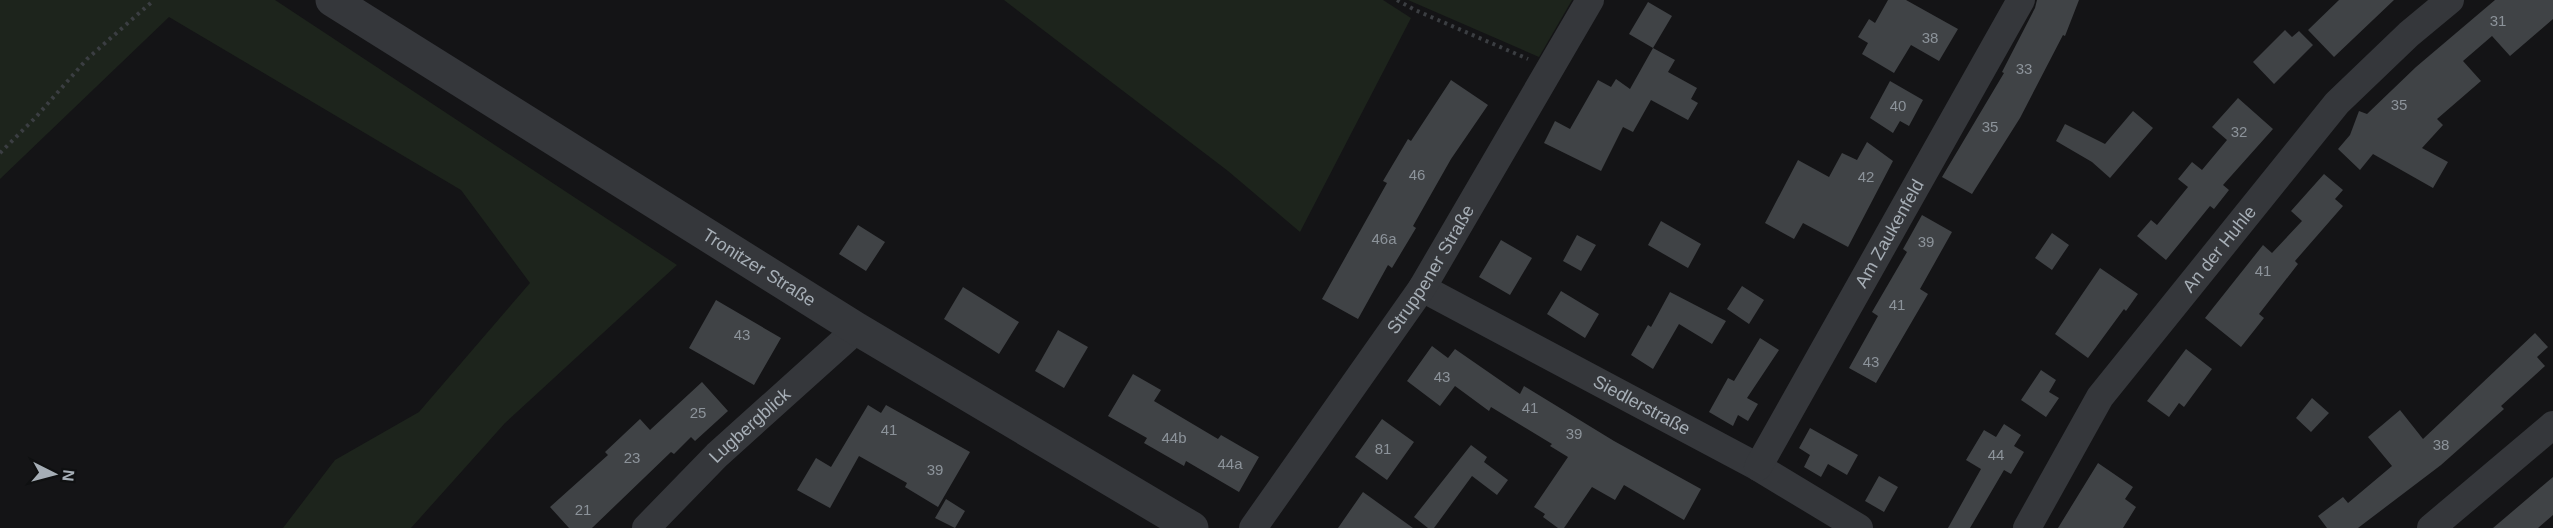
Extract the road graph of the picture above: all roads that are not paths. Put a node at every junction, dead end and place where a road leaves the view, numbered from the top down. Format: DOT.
graph roads {
  1 [pos="332,0"];
  2 [pos="1590,0"];
  3 [pos="2021,0"];
  4 [pos="2450,0"];
  5 [pos="1422,288"];
  6 [pos="857,329"];
  7 [pos="2553,425"];
  8 [pos="1758,467"];
  9 [pos="646,528"];
  10 [pos="1192,528"];
  11 [pos="1253,528"];
  12 [pos="1859,528"];
  13 [pos="2027,528"];
  14 [pos="2431,528"];
  1 -- 6 [label="street, Tronitzer Straße"];
  2 -- 5 [label="street, Struppener Straße"];
  3 -- 8 [label="street, Am Zaukenfeld"];
  4 -- 13 [label="street, An der Huhle"];
  5 -- 8 [label="street, Siedlerstraße"];
  5 -- 11 [label="street, Struppener Straße"];
  6 -- 9 [label="street, Lugbergblick"];
  6 -- 10 [label="street, Tronitzer Straße"];
  7 -- 14 [label="street"];
  8 -- 12 [label="street, Siedlerstraße"];
}
